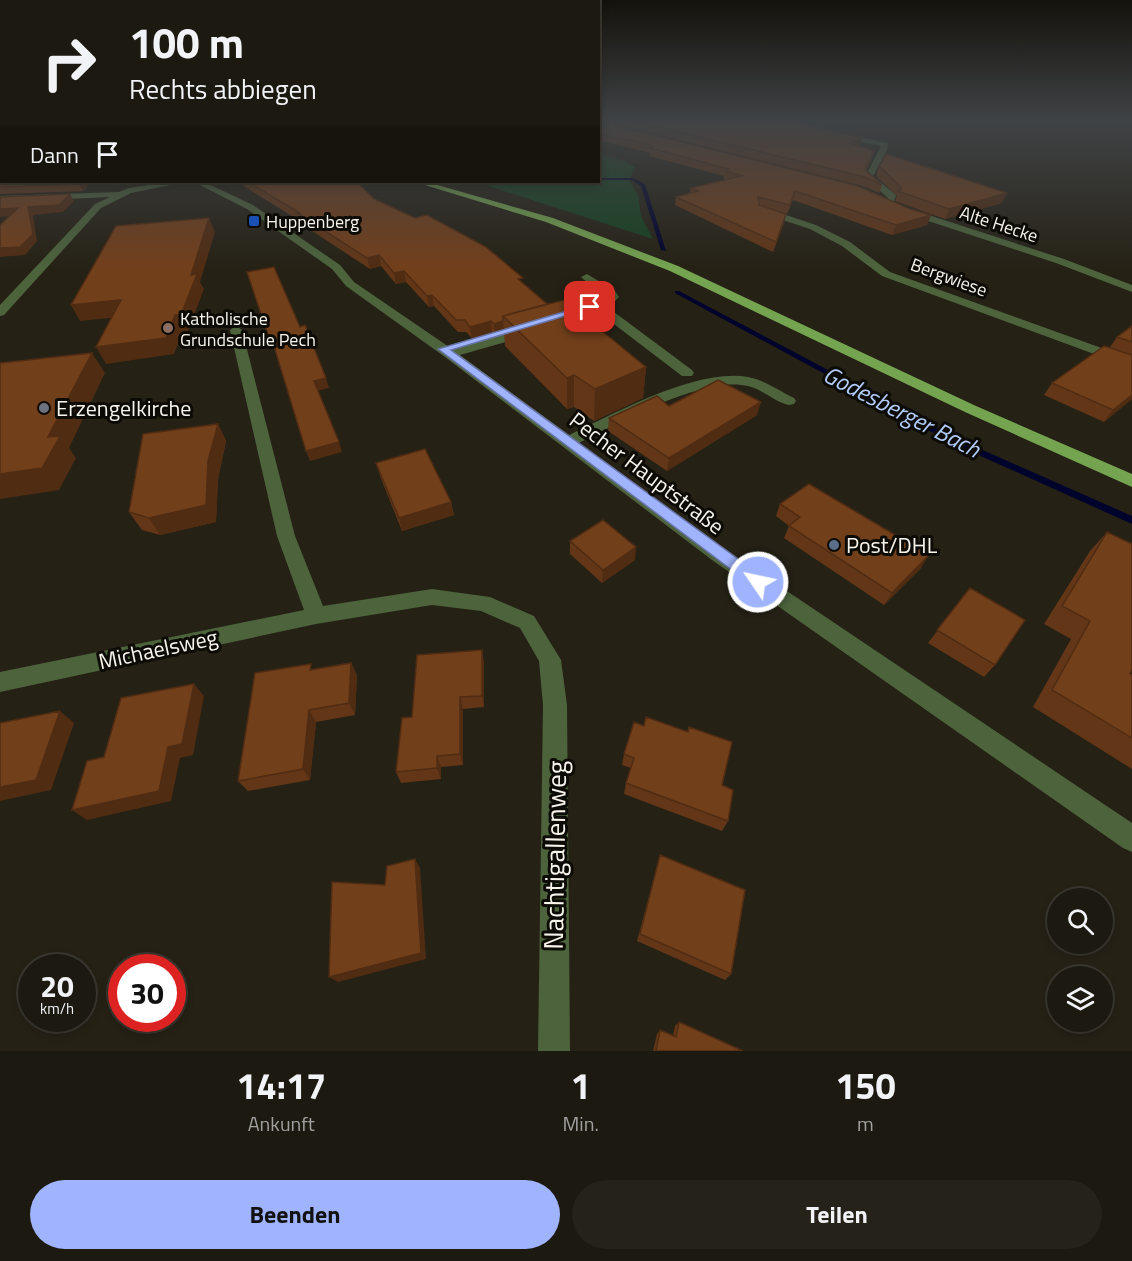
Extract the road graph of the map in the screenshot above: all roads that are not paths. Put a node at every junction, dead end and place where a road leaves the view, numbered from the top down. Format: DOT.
graph roads {
  1 [pos="870,171"];
  2 [pos="176,183"];
  3 [pos="200,183"];
  4 [pos="423,183"];
  5 [pos="118,194"];
  6 [pos="0,199"];
  7 [pos="761,210"];
  8 [pos="587,277"];
  9 [pos="1132,289"];
  10 [pos="0,312"];
  11 [pos="544,324"];
  12 [pos="236,330"];
  13 [pos="447,351"];
  14 [pos="1132,364"];
  15 [pos="687,373"];
  16 [pos="789,401"];
  17 [pos="568,442"];
  18 [pos="1132,481"];
  19 [pos="316,616"];
  20 [pos="550,660"];
  21 [pos="0,682"];
  22 [pos="1132,839"];
  23 [pos="554,1051"];
  1 -- 9 [label="street, Alte Hecke"];
  2 -- 5 [label="street"];
  3 -- 13 [label="street, Pecher Hauptstraße"];
  4 -- 18 [label="main road"];
  5 -- 6 [label="street"];
  5 -- 10 [label="street"];
  7 -- 14 [label="street, Bergwiese"];
  8 -- 11 [label="street"];
  11 -- 13 [label="street"];
  11 -- 15 [label="street"];
  12 -- 19 [label="street"];
  13 -- 17 [label="street, Pecher Hauptstraße"];
  16 -- 17 [label="street"];
  17 -- 22 [label="street, Pecher Hauptstraße"];
  19 -- 20 [label="street, Michaelsweg"];
  19 -- 21 [label="street, Michaelsweg"];
  20 -- 23 [label="street, Nachtigallenweg"];
}
